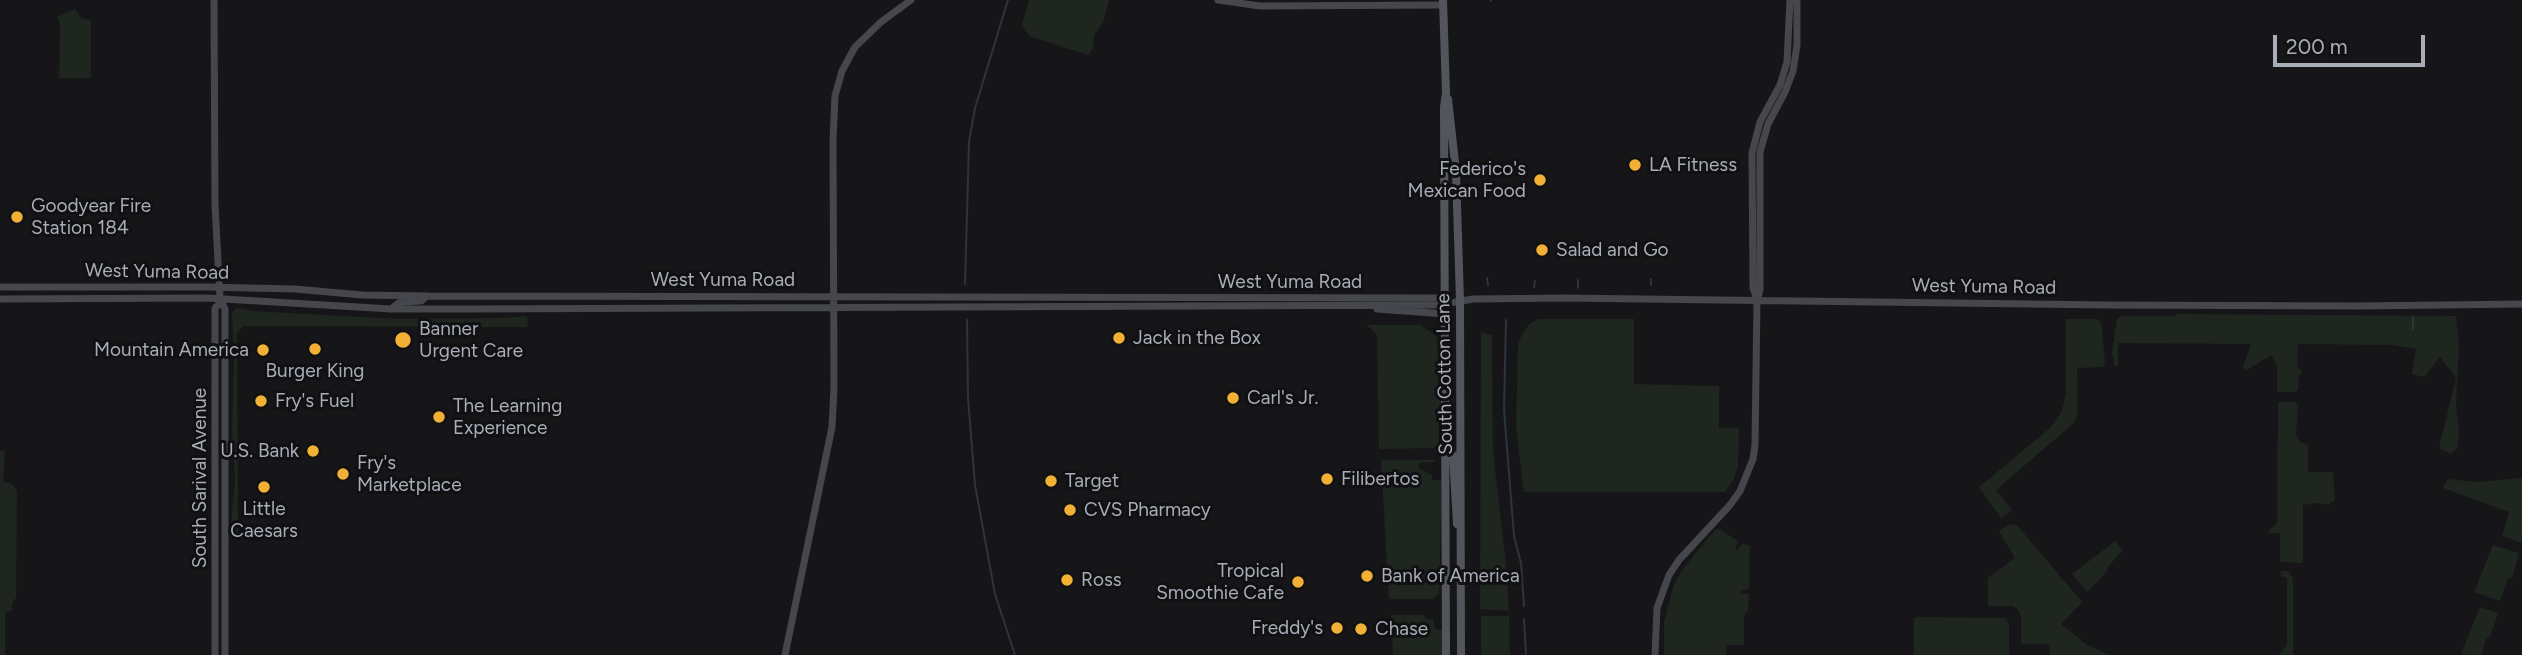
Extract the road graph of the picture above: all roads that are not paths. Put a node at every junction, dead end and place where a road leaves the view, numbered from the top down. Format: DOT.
graph roads {
  1 [pos="214,0"];
  2 [pos="911,0"];
  3 [pos="1218,0"];
  4 [pos="1790,0"];
  5 [pos="1797,0"];
  6 [pos="1443,3"];
  7 [pos="1446,93"];
  8 [pos="1445,147"];
  9 [pos="1457,193"];
  10 [pos="0,287"];
  11 [pos="110,287"];
  12 [pos="219,288"];
  13 [pos="427,296"];
  14 [pos="833,296"];
  15 [pos="1046,298"];
  16 [pos="1339,298"];
  17 [pos="0,299"];
  18 [pos="69,299"];
  19 [pos="1757,300"];
  20 [pos="220,301"];
  21 [pos="1460,301"];
  22 [pos="1446,303"];
  23 [pos="2522,304"];
  24 [pos="989,306"];
  25 [pos="1245,306"];
  26 [pos="1375,306"];
  27 [pos="834,308"];
  28 [pos="391,309"];
  29 [pos="1446,314"];
  30 [pos="1446,451"];
  31 [pos="220,514"];
  32 [pos="1461,543"];
  33 [pos="1446,607"];
  34 [pos="1461,607"];
  35 [pos="215,655"];
  36 [pos="225,655"];
  37 [pos="785,655"];
  38 [pos="1446,655"];
  39 [pos="1461,655"];
  40 [pos="1655,655"];
  1 -- 12 [label="main road, South Sarival Avenue"];
  2 -- 14 [label="main road"];
  3 -- 6 [label="main road"];
  4 -- 19 [label="main road"];
  5 -- 19 [label="main road"];
  6 -- 7 [label="main road, South Cotton Lane"];
  7 -- 8 [label="main road, South Cotton Lane"];
  7 -- 9 [label="main road, South Cotton Lane"];
  8 -- 9 [label="main road"];
  8 -- 22 [label="main road, South Cotton Lane"];
  9 -- 21 [label="main road, South Cotton Lane"];
  10 -- 11 [label="main road, West Yuma Road"];
  11 -- 12 [label="main road, West Yuma Road"];
  11 -- 18 [label="main road"];
  12 -- 13 [label="main road, West Yuma Road"];
  12 -- 20 [label="main road, South Sarival Avenue"];
  13 -- 14 [label="main road, West Yuma Road"];
  13 -- 28 [label="main road"];
  14 -- 15 [label="main road, West Yuma Road"];
  14 -- 27 [label="main road"];
  15 -- 16 [label="main road, West Yuma Road"];
  15 -- 24 [label="main road"];
  16 -- 22 [label="main road, West Yuma Road"];
  16 -- 25 [label="main road"];
  17 -- 18 [label="main road, West Yuma Road"];
  18 -- 20 [label="main road, West Yuma Road"];
  19 -- 21 [label="main road, West Yuma Road"];
  19 -- 23 [label="main road, West Yuma Road"];
  19 -- 40 [label="main road"];
  20 -- 28 [label="main road, West Yuma Road"];
  20 -- 31 [label="main road, South Sarival Avenue"];
  21 -- 22 [label="main road, West Yuma Road"];
  21 -- 32 [label="main road, South Cotton Lane"];
  22 -- 26 [label="main road, West Yuma Road"];
  22 -- 29 [label="main road, South Cotton Lane"];
  24 -- 25 [label="main road, West Yuma Road"];
  24 -- 27 [label="main road, West Yuma Road"];
  25 -- 26 [label="main road, West Yuma Road"];
  26 -- 29 [label="main road"];
  27 -- 28 [label="main road, West Yuma Road"];
  27 -- 37 [label="main road"];
  29 -- 30 [label="main road, South Cotton Lane"];
  30 -- 32 [label="main road"];
  30 -- 33 [label="main road, South Cotton Lane"];
  31 -- 35 [label="main road, South Sarival Avenue"];
  31 -- 36 [label="main road, South Sarival Avenue"];
  32 -- 34 [label="main road, South Cotton Lane"];
  33 -- 34 [label="main road"];
  33 -- 38 [label="main road, South Cotton Lane"];
  34 -- 39 [label="main road, South Cotton Lane"];
}
